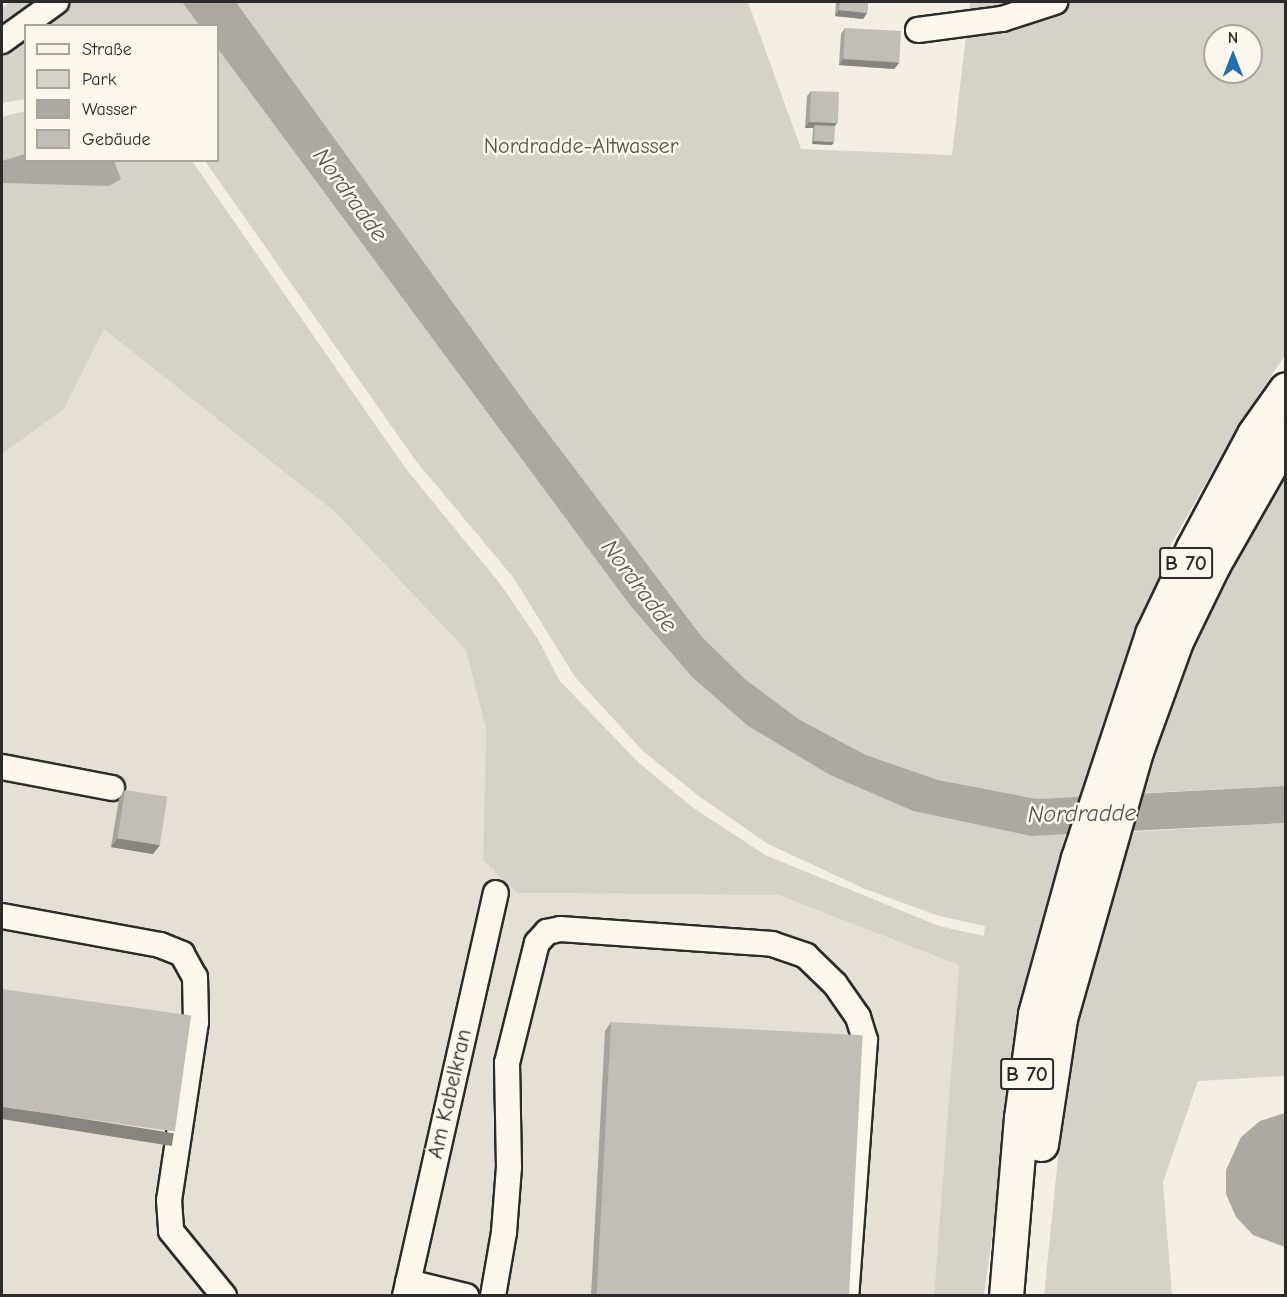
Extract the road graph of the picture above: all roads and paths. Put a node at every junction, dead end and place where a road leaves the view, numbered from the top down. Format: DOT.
graph roads {
  1 [pos="56,2"];
  2 [pos="1055,2"];
  3 [pos="26,24"];
  4 [pos="24,25"];
  5 [pos="918,30"];
  6 [pos="2,41"];
  7 [pos="1286,389"];
  8 [pos="1286,437"];
  9 [pos="1124,750"];
  10 [pos="2,767"];
  11 [pos="112,788"];
  12 [pos="1091,859"];
  13 [pos="496,893"];
  14 [pos="2,916"];
  15 [pos="406,1289"];
  16 [pos="224,1296"];
  17 [pos="466,1296"];
  18 [pos="493,1296"];
  19 [pos="846,1296"];
  20 [pos="1006,1296"];
  21 [pos="1028,1296"];
  1 -- 3 [label="street"];
  2 -- 5 [label="street"];
  4 -- 6 [label="street"];
  7 -- 9 [label="highway, B 70"];
  8 -- 9 [label="highway, B 70"];
  9 -- 12 [label="highway, B 70"];
  10 -- 11 [label="street"];
  12 -- 20 [label="highway, B 70"];
  12 -- 21 [label="highway, B 70"];
  13 -- 15 [label="street, Am Kabelkran"];
  14 -- 16 [label="street"];
  15 -- 17 [label="street"];
  18 -- 19 [label="street"];
}
